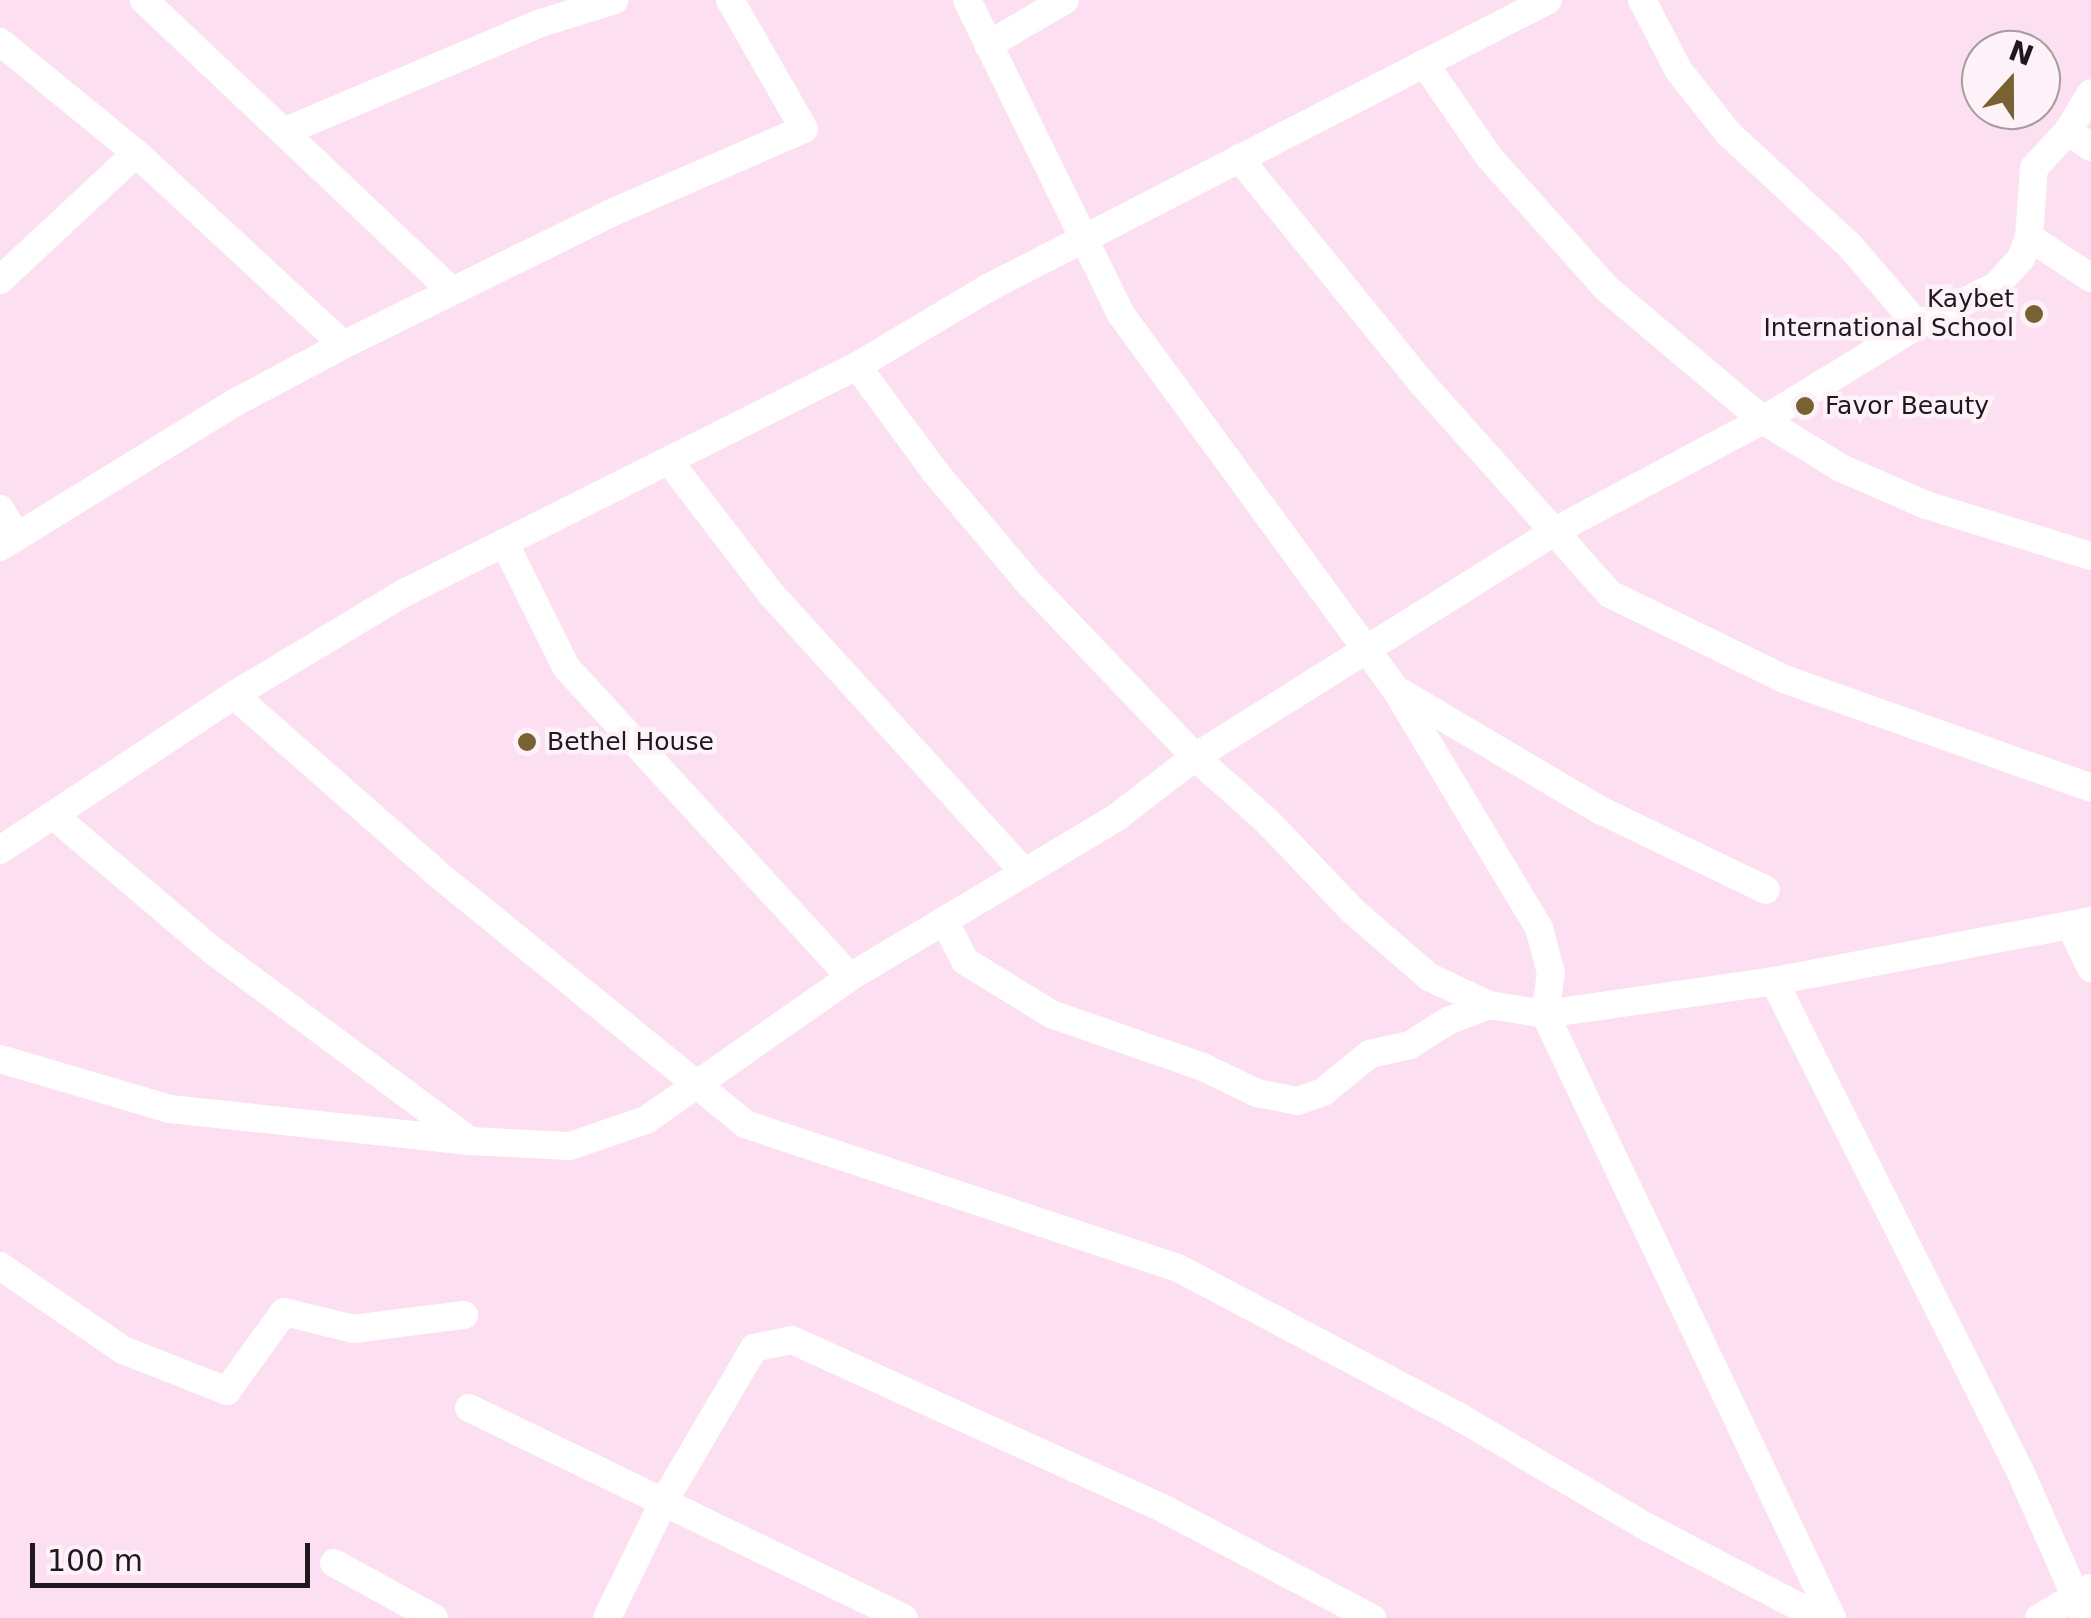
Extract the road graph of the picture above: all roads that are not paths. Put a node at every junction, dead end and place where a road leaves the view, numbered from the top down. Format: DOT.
graph roads {
  1 [pos="144,0"];
  2 [pos="615,0"];
  3 [pos="730,0"];
  4 [pos="967,0"];
  5 [pos="1065,0"];
  6 [pos="1548,0"];
  7 [pos="1642,0"];
  8 [pos="0,42"];
  9 [pos="988,44"];
  10 [pos="1424,64"];
  11 [pos="2091,93"];
  12 [pos="286,130"];
  13 [pos="2079,139"];
  14 [pos="136,152"];
  15 [pos="1239,158"];
  16 [pos="2029,238"];
  17 [pos="1084,239"];
  18 [pos="2091,278"];
  19 [pos="0,280"];
  20 [pos="450,289"];
  21 [pos="1918,325"];
  22 [pos="343,345"];
  23 [pos="857,366"];
  24 [pos="1763,420"];
  25 [pos="668,461"];
  26 [pos="0,508"];
  27 [pos="1555,532"];
  28 [pos="9,542"];
  29 [pos="505,544"];
  30 [pos="2091,556"];
  31 [pos="1366,652"];
  32 [pos="1396,690"];
  33 [pos="234,695"];
  34 [pos="1195,757"];
  35 [pos="2091,788"];
  36 [pos="54,816"];
  37 [pos="0,850"];
  38 [pos="1023,871"];
  39 [pos="1766,890"];
  40 [pos="2081,923"];
  41 [pos="946,924"];
  42 [pos="2091,968"];
  43 [pos="850,977"];
  44 [pos="1774,981"];
  45 [pos="1489,1006"];
  46 [pos="1545,1014"];
  47 [pos="0,1060"];
  48 [pos="696,1083"];
  49 [pos="469,1140"];
  50 [pos="0,1266"];
  51 [pos="464,1315"];
  52 [pos="468,1408"];
  53 [pos="663,1503"];
  54 [pos="334,1563"];
  55 [pos="2084,1600"];
  56 [pos="434,1618"];
  57 [pos="607,1618"];
  58 [pos="904,1618"];
  59 [pos="1372,1618"];
  60 [pos="1820,1618"];
  61 [pos="1832,1618"];
  62 [pos="2040,1618"];
  1 -- 12 [label="street"];
  2 -- 12 [label="street"];
  3 -- 20 [label="street"];
  4 -- 9 [label="street"];
  5 -- 9 [label="street"];
  6 -- 10 [label="street"];
  7 -- 21 [label="street"];
  8 -- 14 [label="street"];
  9 -- 17 [label="street"];
  10 -- 15 [label="street"];
  10 -- 24 [label="street"];
  11 -- 13 [label="street"];
  12 -- 20 [label="street"];
  13 -- 16 [label="street"];
  14 -- 19 [label="street"];
  14 -- 22 [label="street"];
  15 -- 17 [label="street"];
  15 -- 27 [label="street"];
  16 -- 18 [label="street"];
  16 -- 21 [label="street"];
  17 -- 23 [label="street"];
  17 -- 31 [label="street"];
  20 -- 22 [label="street"];
  21 -- 24 [label="street"];
  22 -- 28 [label="street"];
  23 -- 25 [label="street"];
  23 -- 34 [label="street"];
  24 -- 27 [label="street"];
  24 -- 30 [label="street"];
  25 -- 29 [label="street"];
  25 -- 38 [label="street"];
  26 -- 28 [label="street"];
  27 -- 31 [label="street"];
  27 -- 35 [label="street"];
  29 -- 33 [label="street"];
  29 -- 43 [label="street"];
  31 -- 32 [label="street"];
  31 -- 34 [label="street"];
  32 -- 39 [label="street"];
  32 -- 46 [label="street"];
  33 -- 36 [label="street"];
  33 -- 48 [label="street"];
  34 -- 38 [label="street"];
  34 -- 45 [label="street"];
  36 -- 37 [label="street"];
  36 -- 49 [label="street"];
  38 -- 41 [label="street"];
  40 -- 42 [label="street"];
  40 -- 44 [label="street"];
  41 -- 43 [label="street"];
  41 -- 45 [label="street"];
  43 -- 48 [label="street"];
  44 -- 46 [label="street"];
  44 -- 55 [label="street"];
  45 -- 46 [label="street"];
  46 -- 61 [label="street"];
  47 -- 49 [label="street"];
  48 -- 49 [label="street"];
  48 -- 60 [label="street"];
  50 -- 51 [label="street"];
  52 -- 53 [label="street"];
  53 -- 57 [label="street"];
  53 -- 58 [label="street"];
  53 -- 59 [label="street"];
  54 -- 56 [label="street"];
  55 -- 62 [label="street"];
}
